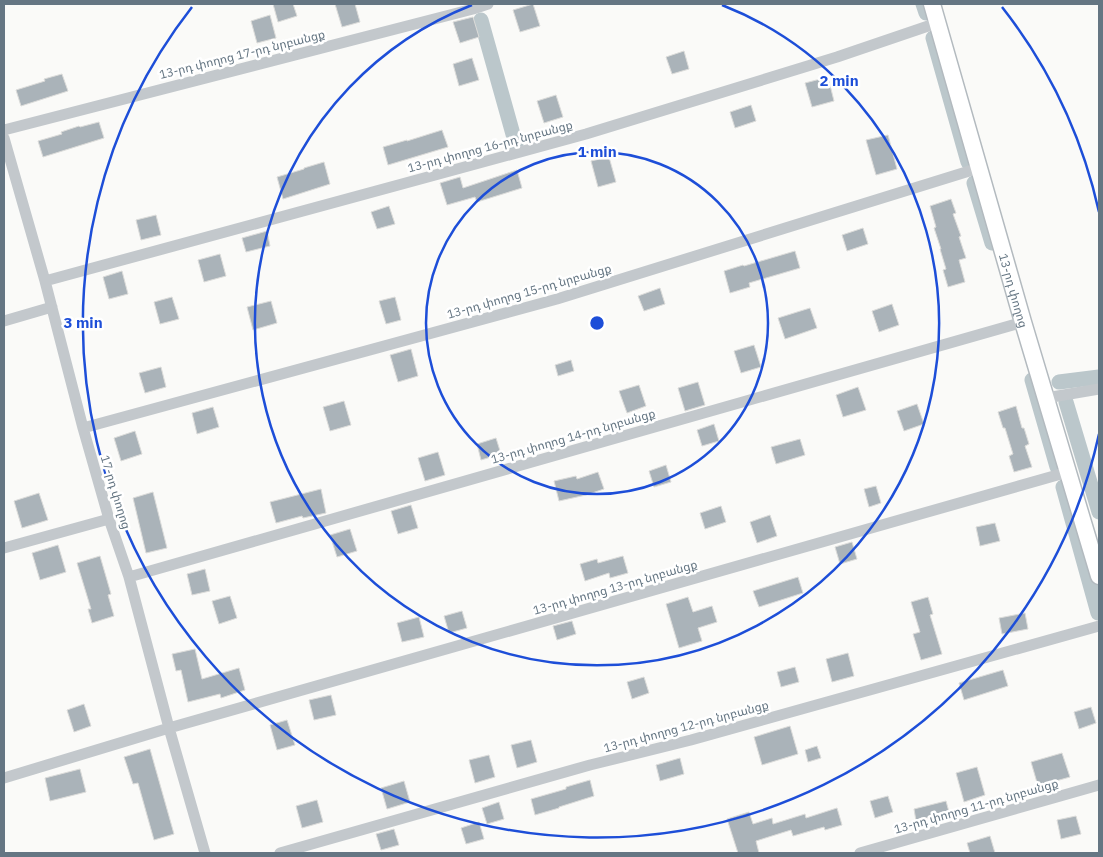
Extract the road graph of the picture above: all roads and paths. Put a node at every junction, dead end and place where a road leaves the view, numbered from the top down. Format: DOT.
graph roads {
  1 [pos="488,4"];
  2 [pos="932,4"];
  3 [pos="937,23"];
  4 [pos="4,130"];
  5 [pos="4,138"];
  6 [pos="979,168"];
  7 [pos="45,281"];
  8 [pos="52,307"];
  9 [pos="4,321"];
  10 [pos="1023,322"];
  11 [pos="1099,389"];
  12 [pos="1046,398"];
  13 [pos="83,428"];
  14 [pos="1068,472"];
  15 [pos="109,519"];
  16 [pos="4,548"];
  17 [pos="1096,555"];
  18 [pos="1099,576"];
  19 [pos="129,577"];
  20 [pos="1099,626"];
  21 [pos="169,728"];
  22 [pos="4,778"];
  23 [pos="1099,785"];
  24 [pos="205,853"];
  25 [pos="280,853"];
  26 [pos="860,853"];
  1 -- 4 [label="street, 13-րդ փողոց 17-րդ նրբանցք"];
  2 -- 3 [label="street, 13-րդ փողոց"];
  3 -- 6 [label="street, 13-րդ փողոց"];
  3 -- 7 [label="street, 13-րդ փողոց 16-րդ նրբանցք"];
  5 -- 7 [label="street, 17-րդ փողոց"];
  6 -- 10 [label="street, 13-րդ փողոց"];
  6 -- 13 [label="street, 13-րդ փողոց 15-րդ նրբանցք"];
  7 -- 8 [label="street, 17-րդ փողոց"];
  8 -- 9 [label="street"];
  8 -- 13 [label="street, 17-րդ փողոց"];
  10 -- 12 [label="street, 13-րդ փողոց"];
  10 -- 19 [label="street, 13-րդ փողոց 14-րդ նրբանցք"];
  11 -- 12 [label="street"];
  12 -- 14 [label="street, 13-րդ փողոց"];
  13 -- 15 [label="street, 17-րդ փողոց"];
  14 -- 17 [label="street, 13-րդ փողոց"];
  14 -- 21 [label="street, 13-րդ փողոց 13-րդ նրբանցք"];
  15 -- 16 [label="street"];
  15 -- 19 [label="street, 17-րդ փողոց"];
  17 -- 18 [label="street, 13-րդ փողոց"];
  19 -- 21 [label="street, 17-րդ փողոց"];
  20 -- 25 [label="street, 13-րդ փողոց 12-րդ նրբանցք"];
  21 -- 22 [label="street, 13-րդ փողոց 13-րդ նրբանցք"];
  21 -- 24 [label="street, 17-րդ փողոց"];
  23 -- 26 [label="street, 13-րդ փողոց 11-րդ նրբանցք"];
}
